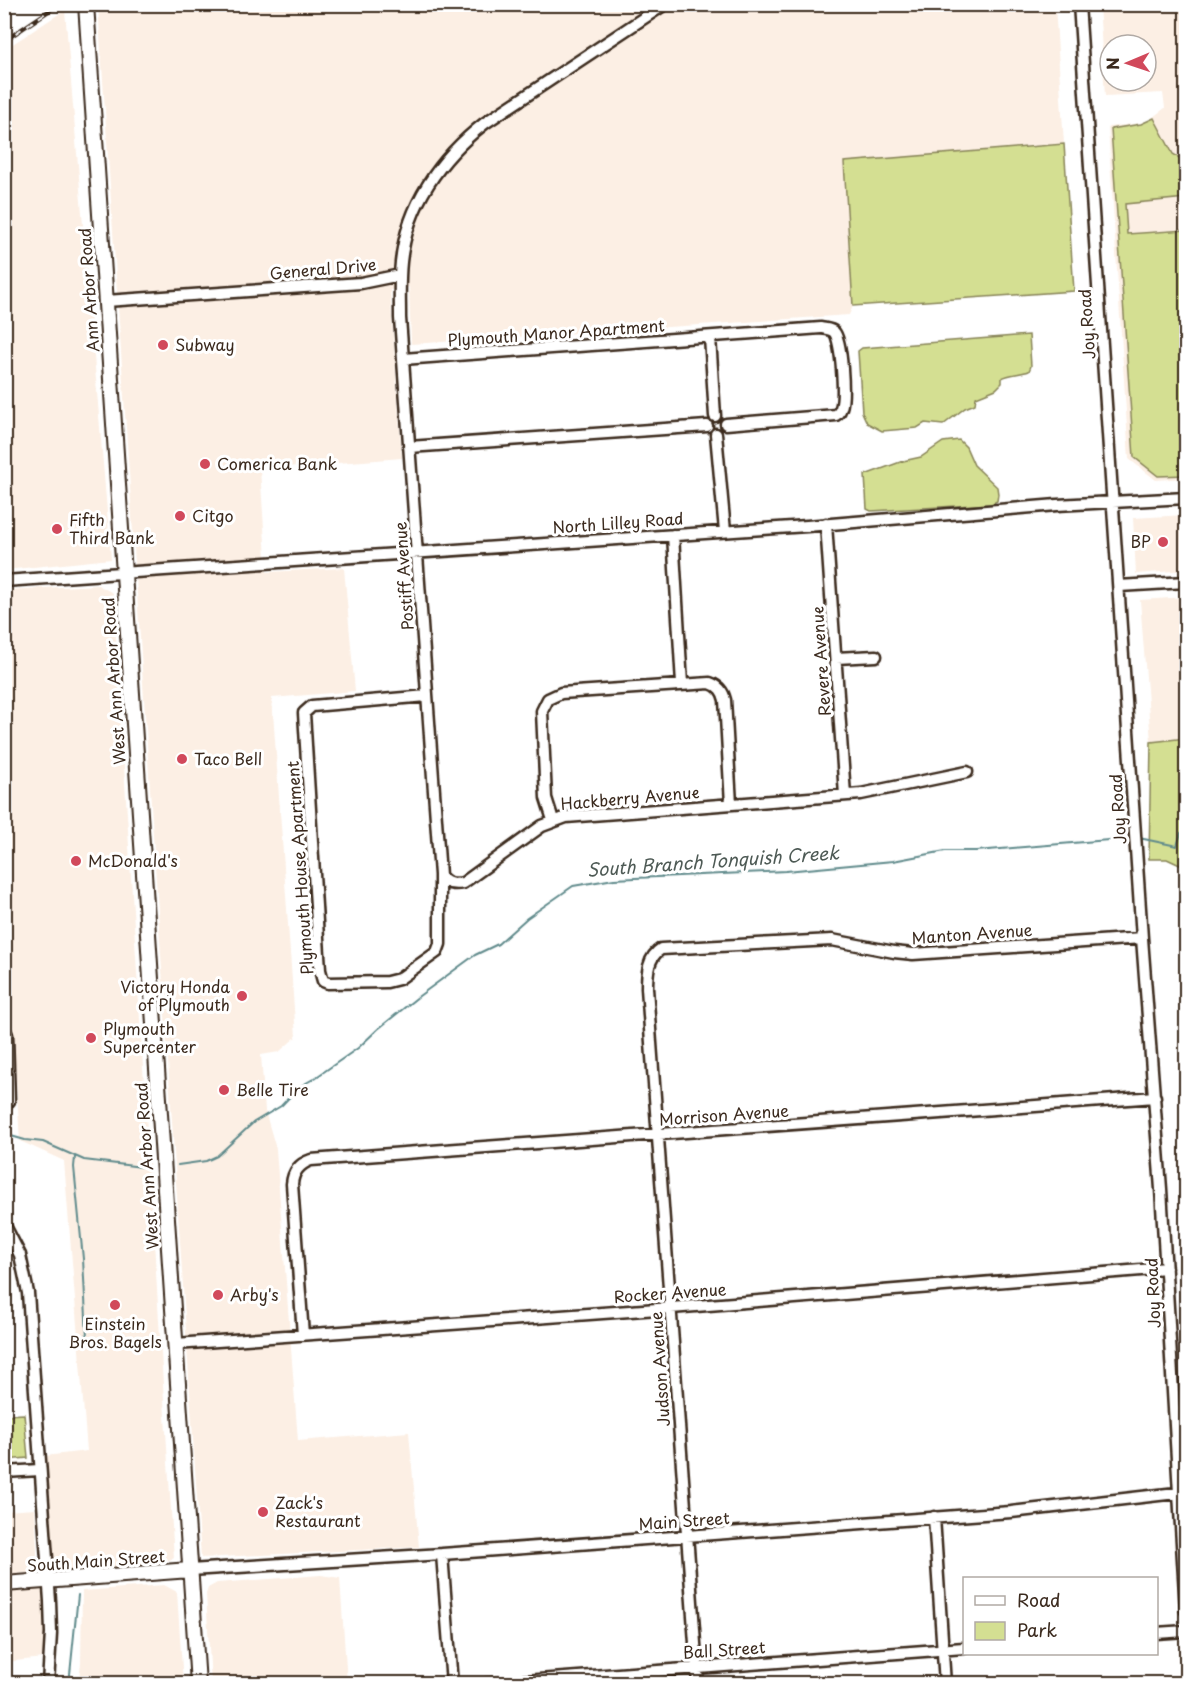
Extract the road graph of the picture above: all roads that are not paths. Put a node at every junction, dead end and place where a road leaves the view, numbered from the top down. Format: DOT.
graph roads {
  1 [pos="86,4"];
  2 [pos="665,4"];
  3 [pos="1079,4"];
  4 [pos="400,275"];
  5 [pos="106,301"];
  6 [pos="710,337"];
  7 [pos="403,359"];
  8 [pos="715,416"];
  9 [pos="726,424"];
  10 [pos="707,426"];
  11 [pos="716,435"];
  12 [pos="409,447"];
  13 [pos="1186,498"];
  14 [pos="1114,501"];
  15 [pos="826,524"];
  16 [pos="725,531"];
  17 [pos="673,535"];
  18 [pos="417,553"];
  19 [pos="124,574"];
  20 [pos="4,581"];
  21 [pos="1186,582"];
  22 [pos="1119,586"];
  23 [pos="876,656"];
  24 [pos="836,658"];
  25 [pos="682,684"];
  26 [pos="427,696"];
  27 [pos="968,772"];
  28 [pos="845,795"];
  29 [pos="731,804"];
  30 [pos="553,820"];
  31 [pos="440,875"];
  32 [pos="1142,938"];
  33 [pos="661,950"];
  34 [pos="4,1028"];
  35 [pos="1155,1097"];
  36 [pos="4,1106"];
  37 [pos="657,1135"];
  38 [pos="4,1224"];
  39 [pos="1166,1269"];
  40 [pos="671,1308"];
  41 [pos="303,1335"];
  42 [pos="176,1344"];
  43 [pos="40,1470"];
  44 [pos="4,1472"];
  45 [pos="1183,1492"];
  46 [pos="934,1517"];
  47 [pos="688,1536"];
  48 [pos="442,1554"];
  49 [pos="190,1570"];
  50 [pos="48,1582"];
  51 [pos="4,1584"];
  52 [pos="1186,1611"];
  53 [pos="1186,1630"];
  54 [pos="1158,1633"];
  55 [pos="963,1648"];
  56 [pos="943,1650"];
  57 [pos="697,1667"];
  58 [pos="48,1683"];
  59 [pos="198,1683"];
  60 [pos="452,1683"];
  61 [pos="486,1683"];
  62 [pos="698,1683"];
  63 [pos="945,1683"];
  1 -- 5 [label="main road, Ann Arbor Road"];
  2 -- 4 [label="street, General Drive"];
  3 -- 14 [label="street, Joy Road"];
  4 -- 5 [label="street, General Drive"];
  4 -- 7 [label="street, Postiff Avenue"];
  5 -- 19 [label="main road, Ann Arbor Road"];
  6 -- 7 [label="street, Plymouth Manor Apartment"];
  6 -- 8 [label="street"];
  6 -- 9 [label="street, Plymouth Manor Apartment"];
  7 -- 12 [label="street, Postiff Avenue"];
  8 -- 9 [label="street"];
  8 -- 10 [label="street"];
  9 -- 11 [label="street"];
  10 -- 11 [label="street"];
  10 -- 12 [label="street"];
  11 -- 16 [label="street"];
  12 -- 18 [label="street, Postiff Avenue"];
  13 -- 14 [label="street, North Lilley Road"];
  14 -- 15 [label="street, North Lilley Road"];
  14 -- 22 [label="street, Joy Road"];
  15 -- 16 [label="street, North Lilley Road"];
  15 -- 24 [label="street, Revere Avenue"];
  16 -- 17 [label="street, North Lilley Road"];
  17 -- 18 [label="street, North Lilley Road"];
  17 -- 25 [label="street"];
  18 -- 19 [label="street, North Lilley Road"];
  18 -- 26 [label="street, Postiff Avenue"];
  19 -- 20 [label="street, North Lilley Road"];
  19 -- 42 [label="main road, West Ann Arbor Road"];
  21 -- 22 [label="street"];
  22 -- 32 [label="street, Joy Road"];
  23 -- 24 [label="street"];
  24 -- 28 [label="street, Revere Avenue"];
  25 -- 29 [label="street"];
  25 -- 30 [label="street"];
  26 -- 31 [label="street, Postiff Avenue"];
  26 -- 31 [label="street, Plymouth House Apartment"];
  27 -- 28 [label="street, Hackberry Avenue"];
  28 -- 29 [label="street, Hackberry Avenue"];
  29 -- 30 [label="street, Hackberry Avenue"];
  30 -- 31 [label="street, Hackberry Avenue"];
  32 -- 33 [label="street, Manton Avenue"];
  32 -- 35 [label="street, Joy Road"];
  33 -- 37 [label="street, Judson Avenue"];
  34 -- 36 [label="street"];
  35 -- 37 [label="street, Morrison Avenue"];
  35 -- 39 [label="street, Joy Road"];
  37 -- 40 [label="street, Judson Avenue"];
  37 -- 41 [label="street, Morrison Avenue"];
  38 -- 43 [label="street"];
  39 -- 40 [label="street, Rocker Avenue"];
  39 -- 45 [label="street, Joy Road"];
  40 -- 41 [label="street, Rocker Avenue"];
  40 -- 47 [label="street, Judson Avenue"];
  41 -- 42 [label="street, Rocker Avenue"];
  42 -- 49 [label="main road, West Ann Arbor Road"];
  43 -- 44 [label="street"];
  43 -- 50 [label="street"];
  45 -- 46 [label="street, Main Street"];
  45 -- 52 [label="street, Joy Road"];
  46 -- 47 [label="street, Main Street"];
  46 -- 56 [label="street"];
  47 -- 48 [label="street, Main Street"];
  47 -- 57 [label="street, Judson Avenue"];
  48 -- 49 [label="street, Main Street"];
  48 -- 60 [label="street"];
  49 -- 50 [label="main road, South Main Street"];
  49 -- 59 [label="main road, West Ann Arbor Road"];
  50 -- 51 [label="main road, South Main Street"];
  50 -- 58 [label="street"];
  53 -- 54 [label="street"];
  55 -- 56 [label="street, Ball Street"];
  56 -- 57 [label="street, Ball Street"];
  56 -- 63 [label="street"];
  57 -- 61 [label="street, Ball Street"];
  57 -- 62 [label="street, Judson Avenue"];
}
